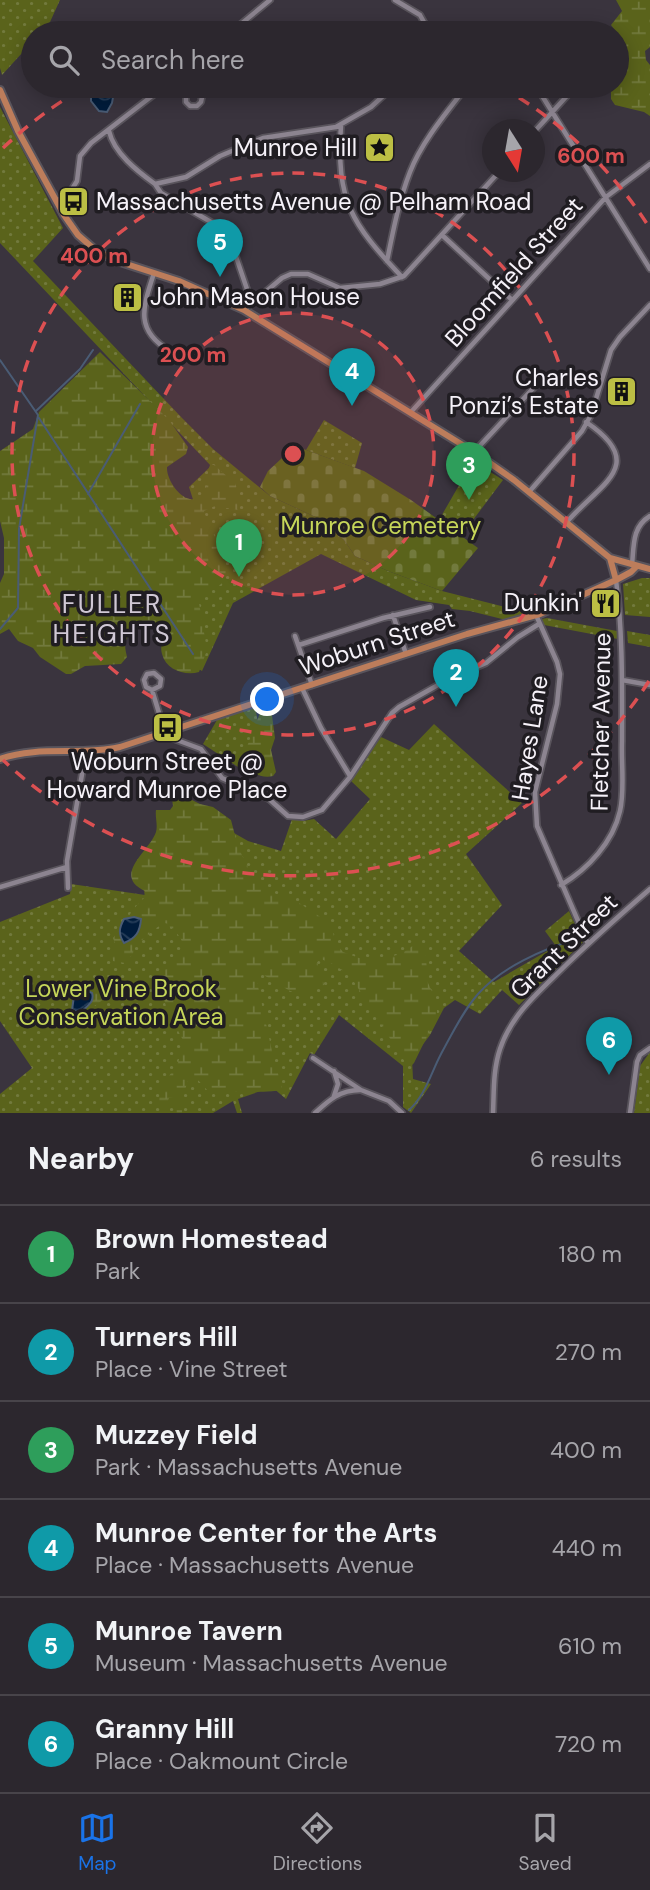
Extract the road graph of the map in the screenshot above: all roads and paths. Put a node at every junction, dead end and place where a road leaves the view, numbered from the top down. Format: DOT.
graph roads {
  1 [pos="271,0"];
  2 [pos="395,0"];
  3 [pos="245,21"];
  4 [pos="423,21"];
  5 [pos="0,90"];
  6 [pos="150,98"];
  7 [pos="381,98"];
  8 [pos="458,98"];
  9 [pos="543,98"];
  10 [pos="565,98"];
  11 [pos="552,113"];
  12 [pos="545,120"];
  13 [pos="341,125"];
  14 [pos="109,131"];
  15 [pos="650,164"];
  16 [pos="490,182"];
  17 [pos="155,184"];
  18 [pos="606,197"];
  19 [pos="57,201"];
  20 [pos="442,235"];
  21 [pos="387,261"];
  22 [pos="650,269"];
  23 [pos="154,273"];
  24 [pos="402,277"];
  25 [pos="512,300"];
  26 [pos="254,301"];
  27 [pos="650,305"];
  28 [pos="244,310"];
  29 [pos="170,351"];
  30 [pos="539,382"];
  31 [pos="411,412"];
  32 [pos="586,422"];
  33 [pos="474,452"];
  34 [pos="528,492"];
  35 [pos="650,516"];
  36 [pos="566,523"];
  37 [pos="610,558"];
  38 [pos="634,566"];
  39 [pos="650,569"];
  40 [pos="616,580"];
  41 [pos="430,607"];
  42 [pos="393,615"];
  43 [pos="536,615"];
  44 [pos="539,624"];
  45 [pos="295,636"];
  46 [pos="299,645"];
  47 [pos="406,654"];
  48 [pos="622,680"];
  49 [pos="650,684"];
  50 [pos="312,685"];
  51 [pos="302,688"];
  52 [pos="152,690"];
  53 [pos="164,733"];
  54 [pos="86,751"];
  55 [pos="0,759"];
  56 [pos="350,777"];
  57 [pos="67,867"];
  58 [pos="561,885"];
  59 [pos="0,887"];
  60 [pos="68,888"];
  61 [pos="650,890"];
  62 [pos="588,944"];
  63 [pos="650,1048"];
  64 [pos="313,1058"];
  65 [pos="334,1070"];
  66 [pos="361,1090"];
  67 [pos="333,1097"];
  68 [pos="315,1113"];
  69 [pos="402,1113"];
  70 [pos="493,1113"];
  71 [pos="630,1113"];
  1 -- 3 [label="street"];
  2 -- 4 [label="street"];
  5 -- 19 [label="main road"];
  6 -- 14 [label="street"];
  7 -- 13 [label="street"];
  8 -- 21 [label="street"];
  9 -- 11 [label="street"];
  10 -- 11 [label="street"];
  11 -- 12 [label="street"];
  11 -- 18 [label="street"];
  13 -- 17 [label="street"];
  13 -- 21 [label="street"];
  14 -- 17 [label="street"];
  14 -- 19 [label="street"];
  15 -- 18 [label="street, Bloomfield Street"];
  16 -- 20 [label="street"];
  17 -- 26 [label="street"];
  18 -- 22 [label="street"];
  18 -- 25 [label="street, Bloomfield Street"];
  19 -- 23 [label="main road"];
  20 -- 24 [label="street"];
  20 -- 25 [label="street"];
  21 -- 24 [label="street"];
  23 -- 28 [label="main road"];
  23 -- 29 [label="street"];
  24 -- 26 [label="street"];
  25 -- 31 [label="street, Bloomfield Street"];
  26 -- 28 [label="street"];
  27 -- 32 [label="street"];
  28 -- 31 [label="main road"];
  30 -- 33 [label="street"];
  31 -- 33 [label="main road"];
  32 -- 34 [label="street"];
  32 -- 36 [label="street"];
  33 -- 34 [label="main road"];
  34 -- 36 [label="main road"];
  35 -- 38 [label="street"];
  36 -- 37 [label="main road"];
  37 -- 38 [label="main road"];
  37 -- 40 [label="main road"];
  38 -- 39 [label="main road"];
  38 -- 40 [label="main road, Woburn Street"];
  40 -- 43 [label="main road, Woburn Street"];
  40 -- 48 [label="street, Fletcher Avenue"];
  41 -- 42 [label="street"];
  42 -- 46 [label="street"];
  42 -- 47 [label="street"];
  43 -- 44 [label="street, Hayes Lane"];
  43 -- 47 [label="main road, Woburn Street"];
  44 -- 56 [label="street"];
  44 -- 58 [label="street, Hayes Lane"];
  45 -- 46 [label="street"];
  46 -- 50 [label="street"];
  47 -- 50 [label="main road, Woburn Street"];
  48 -- 49 [label="street"];
  48 -- 58 [label="street, Fletcher Avenue"];
  50 -- 51 [label="main road, Woburn Street"];
  51 -- 53 [label="main road, Woburn Street"];
  51 -- 56 [label="street"];
  52 -- 53 [label="street"];
  53 -- 54 [label="main road, Woburn Street"];
  53 -- 56 [label="street"];
  54 -- 55 [label="main road, Woburn Street"];
  54 -- 57 [label="street"];
  57 -- 59 [label="street"];
  57 -- 60 [label="street"];
  58 -- 62 [label="street, Hayes Lane"];
  61 -- 62 [label="street, Grant Street"];
  62 -- 70 [label="street, Grant Street"];
  63 -- 71 [label="street"];
  64 -- 65 [label="street"];
  65 -- 66 [label="street"];
  65 -- 67 [label="street"];
  66 -- 67 [label="street"];
  66 -- 69 [label="street"];
  67 -- 68 [label="street"];
}
